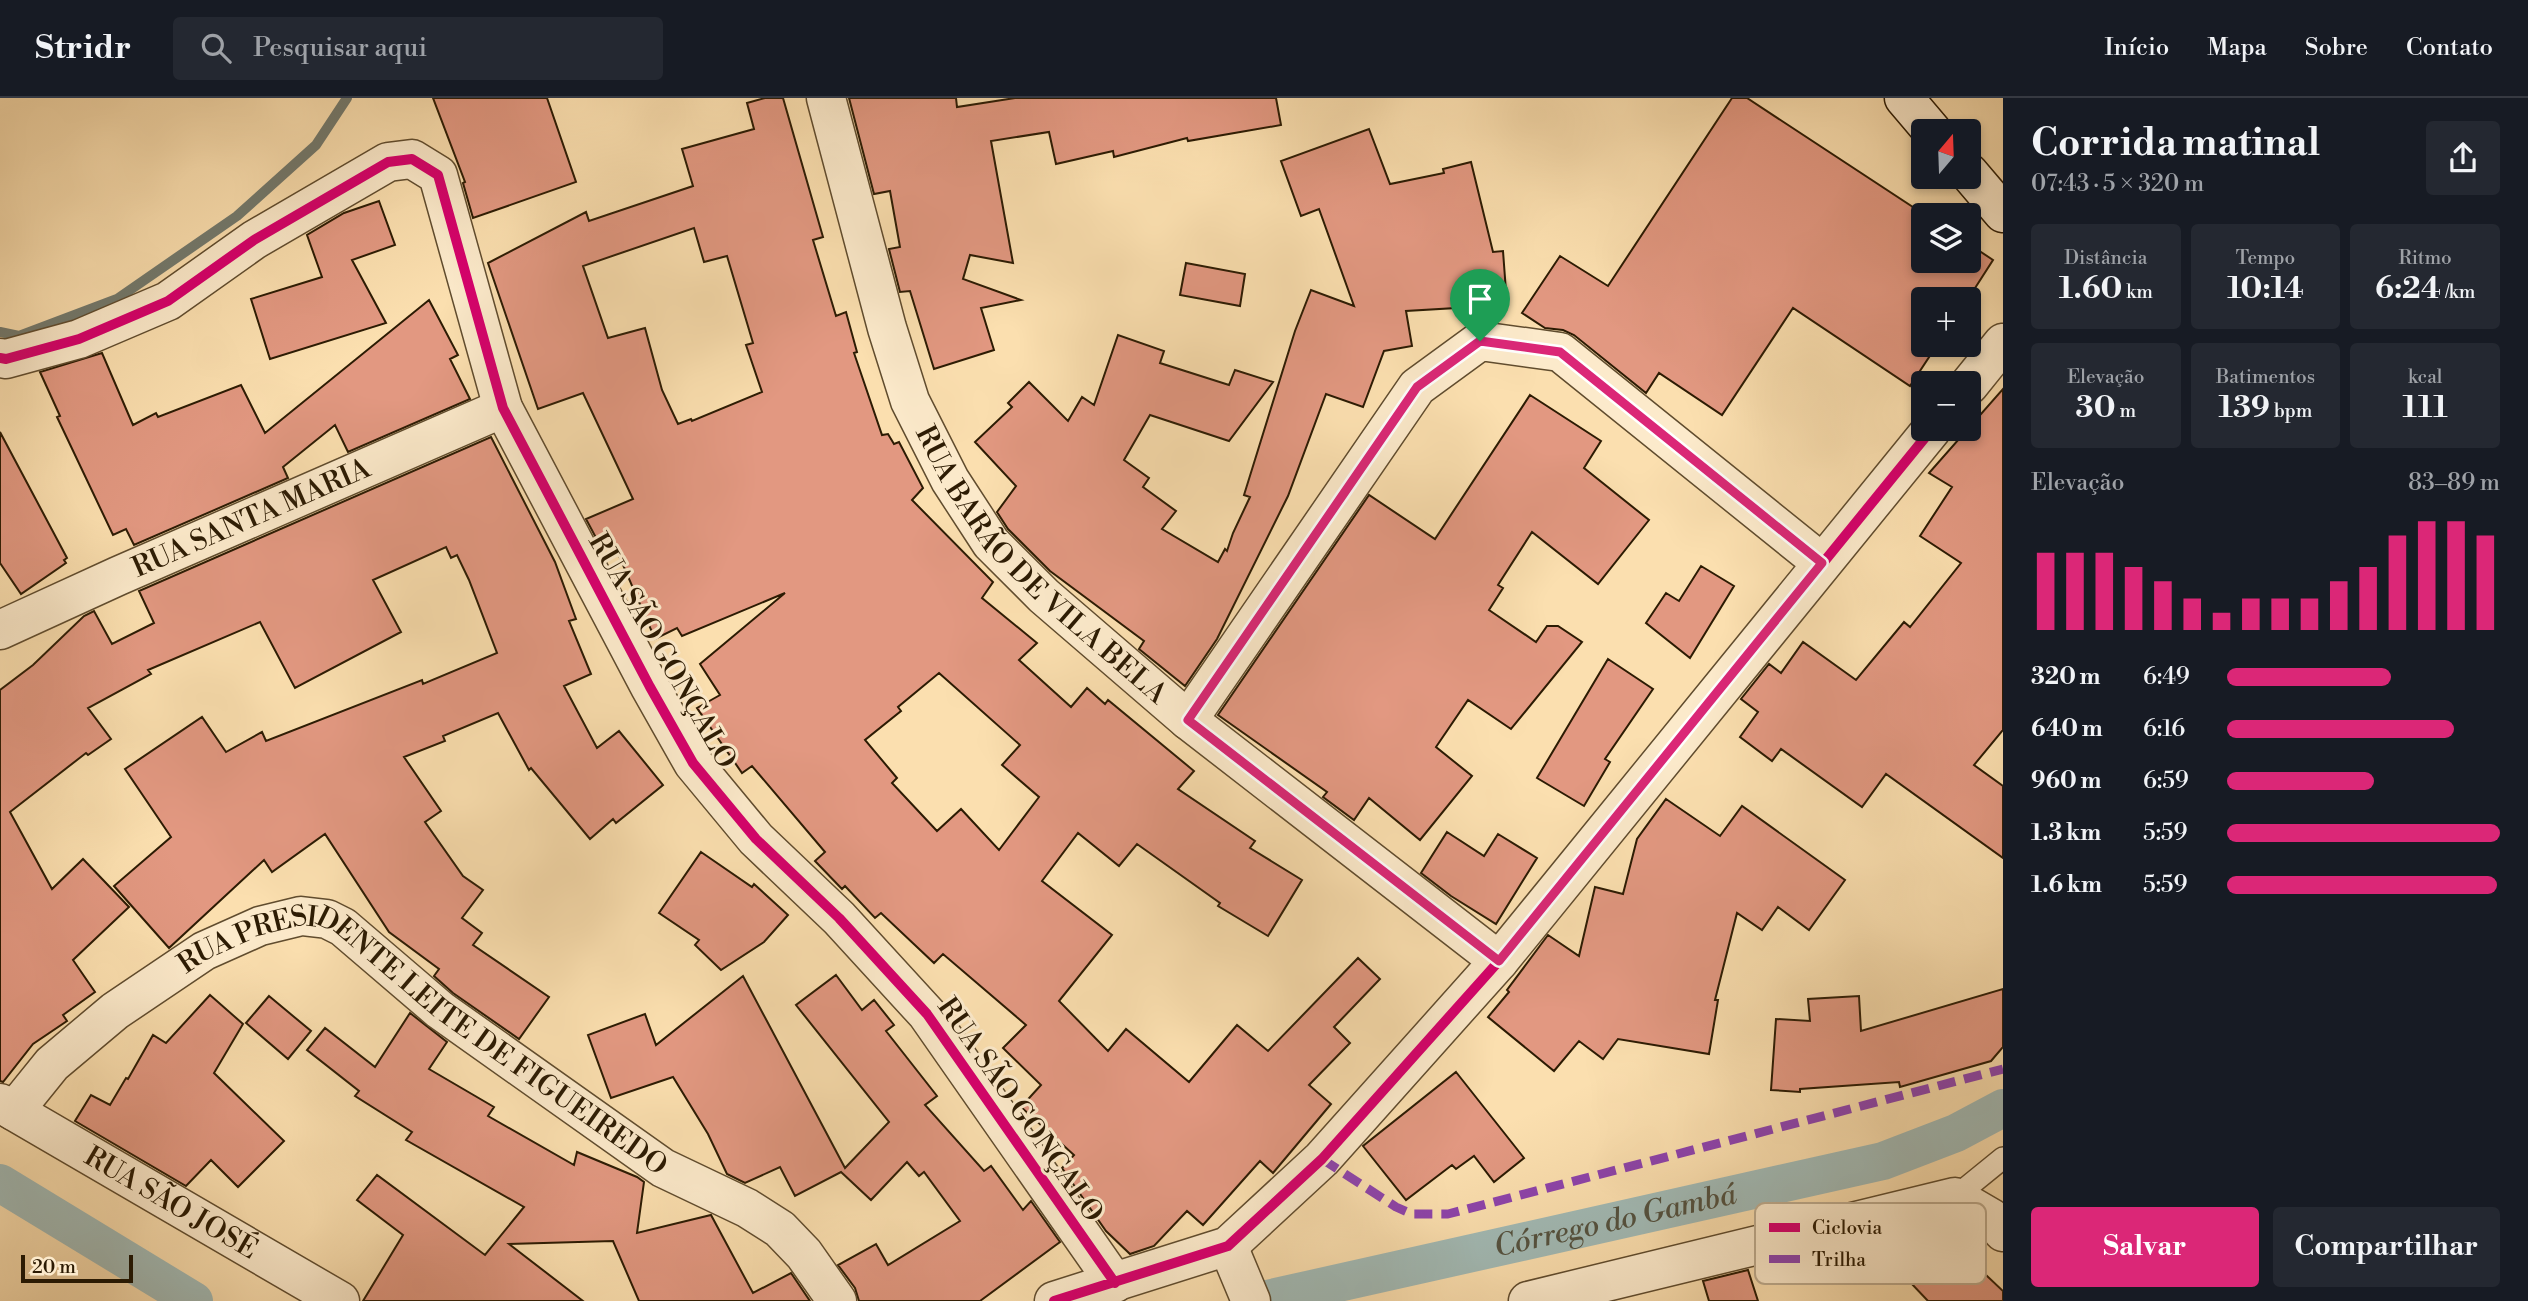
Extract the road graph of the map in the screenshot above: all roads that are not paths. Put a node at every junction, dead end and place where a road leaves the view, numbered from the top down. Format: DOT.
graph roads {
  1 [pos="826,98"];
  2 [pos="1904,98"];
  3 [pos="1922,119"];
  4 [pos="1981,187"];
  5 [pos="2003,213"];
  6 [pos="2003,343"];
  7 [pos="0,358"];
  8 [pos="1980,371"];
  9 [pos="503,408"];
  10 [pos="1922,441"];
  11 [pos="1822,563"];
  12 [pos="0,630"];
  13 [pos="1188,720"];
  14 [pos="1499,961"];
  15 [pos="7,1107"];
  16 [pos="2003,1157"];
  17 [pos="1955,1198"];
  18 [pos="1934,1203"];
  19 [pos="1964,1203"];
  20 [pos="1986,1215"];
  21 [pos="2003,1232"];
  22 [pos="1755,1246"];
  23 [pos="1231,1253"];
  24 [pos="1115,1283"];
  25 [pos="340,1301"];
  26 [pos="837,1301"];
  27 [pos="1054,1301"];
  28 [pos="1251,1301"];
  29 [pos="1528,1301"];
  1 -- 13 [label="street, RUA BARÃO DE VILA BELA"];
  2 -- 3 [label="street"];
  4 -- 5 [label="street"];
  6 -- 8 [label="street"];
  7 -- 9 [label="street, RUA SÃO GONÇALO"];
  9 -- 12 [label="street, RUA SANTA MARIA"];
  9 -- 24 [label="street, RUA SÃO GONÇALO"];
  10 -- 11 [label="street"];
  11 -- 13 [label="street"];
  11 -- 14 [label="street"];
  13 -- 14 [label="street, RUA BARÃO DE VILA BELA"];
  14 -- 23 [label="street"];
  15 -- 25 [label="street, RUA SÃO JOSÉ"];
  15 -- 26 [label="street, RUA PRESIDENTE LEITE DE FIGUEIREDO"];
  16 -- 17 [label="lane"];
  17 -- 18 [label="street"];
  17 -- 19 [label="street"];
  20 -- 21 [label="street"];
  22 -- 29 [label="street"];
  23 -- 24 [label="street"];
  23 -- 28 [label="street"];
  24 -- 27 [label="street"];
}
